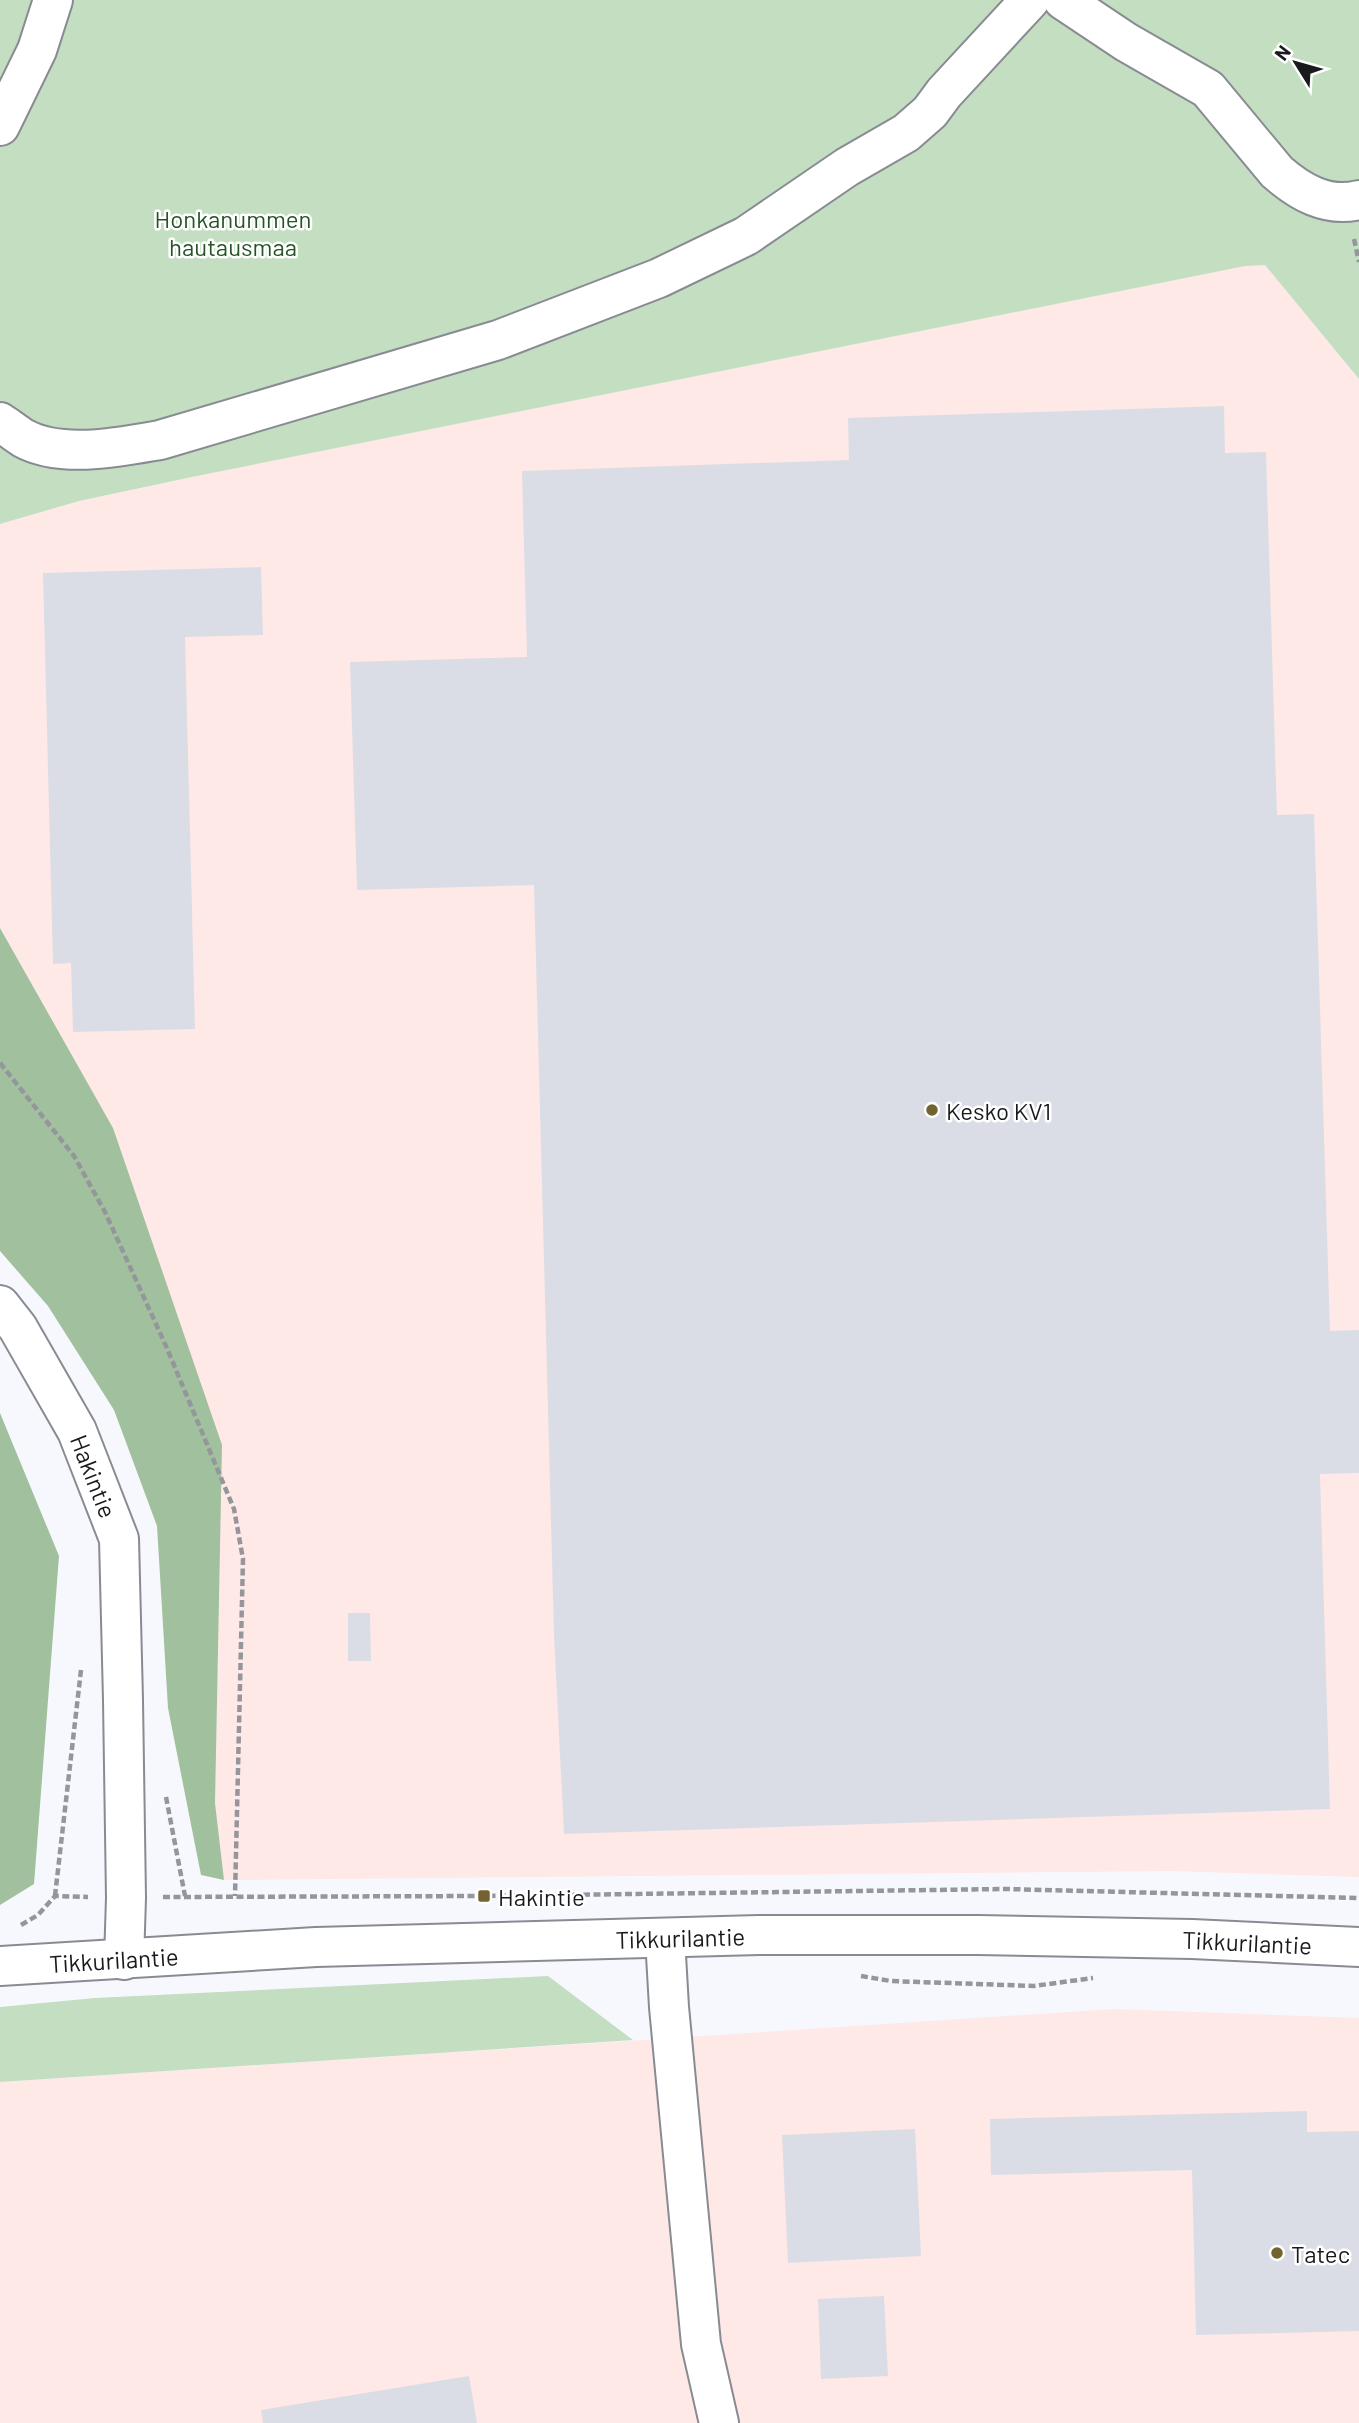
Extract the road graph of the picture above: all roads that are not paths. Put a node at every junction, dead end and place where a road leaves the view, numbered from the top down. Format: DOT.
graph roads {
  1 [pos="53,0"];
  2 [pos="1030,0"];
  3 [pos="1063,0"];
  4 [pos="0,126"];
  5 [pos="1359,200"];
  6 [pos="0,422"];
  7 [pos="0,1305"];
  8 [pos="665,1937"];
  9 [pos="1359,1947"];
  10 [pos="124,1960"];
  11 [pos="0,1966"];
  12 [pos="719,2423"];
  1 -- 4 [label="main road"];
  2 -- 6 [label="main road"];
  3 -- 5 [label="main road"];
  7 -- 10 [label="main road, Hakintie"];
  8 -- 9 [label="main road, Tikkurilantie"];
  8 -- 10 [label="main road, Tikkurilantie"];
  8 -- 12 [label="main road"];
  10 -- 11 [label="main road, Tikkurilantie"];
}
